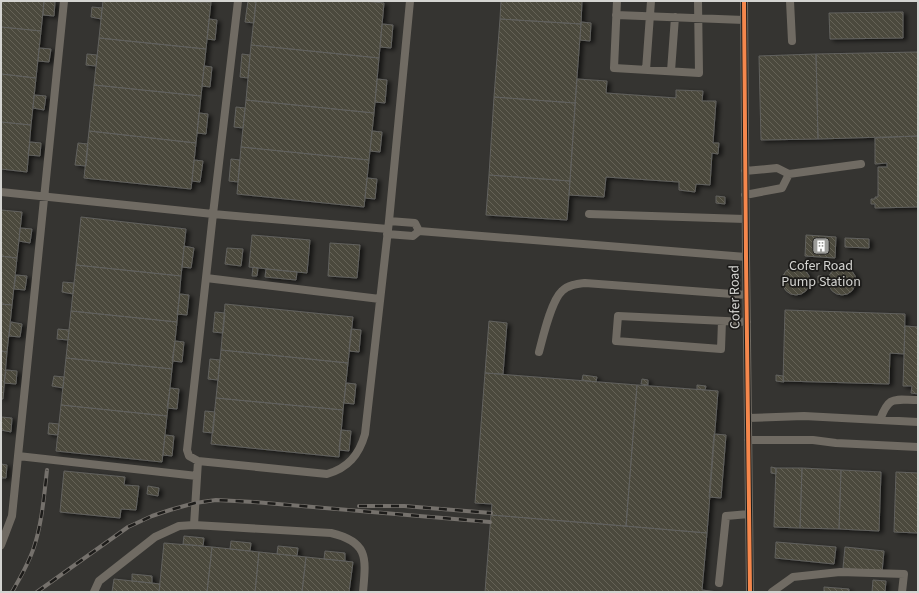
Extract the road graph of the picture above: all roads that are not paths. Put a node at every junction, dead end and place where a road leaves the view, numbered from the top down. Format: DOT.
graph roads {
  1 [pos="64,1"];
  2 [pos="238,1"];
  3 [pos="410,1"];
  4 [pos="616,1"];
  5 [pos="651,1"];
  6 [pos="698,1"];
  7 [pos="744,1"];
  8 [pos="790,1"];
  9 [pos="616,15"];
  10 [pos="650,16"];
  11 [pos="675,17"];
  12 [pos="698,18"];
  13 [pos="744,20"];
  14 [pos="792,41"];
  15 [pos="646,70"];
  16 [pos="671,71"];
  17 [pos="861,164"];
  18 [pos="745,171"];
  19 [pos="789,174"];
  20 [pos="1,192"];
  21 [pos="745,195"];
  22 [pos="44,196"];
  23 [pos="213,214"];
  24 [pos="589,214"];
  25 [pos="745,219"];
  26 [pos="388,228"];
  27 [pos="419,231"];
  28 [pos="746,257"];
  29 [pos="206,278"];
  30 [pos="746,295"];
  31 [pos="380,299"];
  32 [pos="722,321"];
  33 [pos="746,322"];
  34 [pos="539,352"];
  35 [pos="918,400"];
  36 [pos="748,418"];
  37 [pos="880,420"];
  38 [pos="918,422"];
  39 [pos="748,440"];
  40 [pos="918,447"];
  41 [pos="18,456"];
  42 [pos="198,461"];
  43 [pos="197,476"];
  44 [pos="749,514"];
  45 [pos="194,525"];
  46 [pos="1,545"];
  47 [pos="719,583"];
  48 [pos="94,592"];
  49 [pos="363,592"];
  50 [pos="750,592"];
  51 [pos="772,592"];
  52 [pos="902,592"];
  1 -- 22 [label="street"];
  2 -- 23 [label="street"];
  3 -- 26 [label="street"];
  4 -- 9 [label="street"];
  5 -- 10 [label="street"];
  6 -- 12 [label="street"];
  7 -- 13 [label="street, Cofer Road"];
  8 -- 14 [label="street"];
  9 -- 10 [label="street"];
  9 -- 15 [label="street"];
  10 -- 11 [label="street"];
  10 -- 15 [label="street"];
  11 -- 12 [label="street"];
  11 -- 16 [label="street"];
  12 -- 13 [label="street"];
  12 -- 16 [label="street"];
  13 -- 18 [label="street, Cofer Road"];
  15 -- 16 [label="street"];
  17 -- 19 [label="street"];
  18 -- 19 [label="street"];
  18 -- 21 [label="street, Cofer Road"];
  19 -- 21 [label="street"];
  20 -- 22 [label="street"];
  21 -- 25 [label="street, Cofer Road"];
  22 -- 23 [label="street"];
  22 -- 41 [label="street"];
  23 -- 26 [label="street"];
  23 -- 29 [label="street"];
  24 -- 25 [label="street"];
  25 -- 28 [label="street, Cofer Road"];
  26 -- 27 [label="street"];
  26 -- 27 [label="street"];
  26 -- 31 [label="street"];
  27 -- 28 [label="street"];
  28 -- 30 [label="street, Cofer Road"];
  29 -- 31 [label="street"];
  29 -- 42 [label="street"];
  30 -- 33 [label="street, Cofer Road"];
  30 -- 34 [label="street"];
  31 -- 42 [label="street"];
  32 -- 32 [label="street"];
  32 -- 33 [label="street"];
  33 -- 36 [label="street, Cofer Road"];
  35 -- 37 [label="street"];
  36 -- 37 [label="street"];
  36 -- 39 [label="street, Cofer Road"];
  37 -- 38 [label="street"];
  39 -- 40 [label="street"];
  39 -- 44 [label="street, Cofer Road"];
  41 -- 43 [label="street"];
  41 -- 46 [label="street"];
  42 -- 43 [label="street"];
  43 -- 45 [label="street"];
  44 -- 47 [label="street"];
  44 -- 50 [label="street, Cofer Road"];
  45 -- 48 [label="street"];
  45 -- 49 [label="street"];
  51 -- 52 [label="street"];
}
